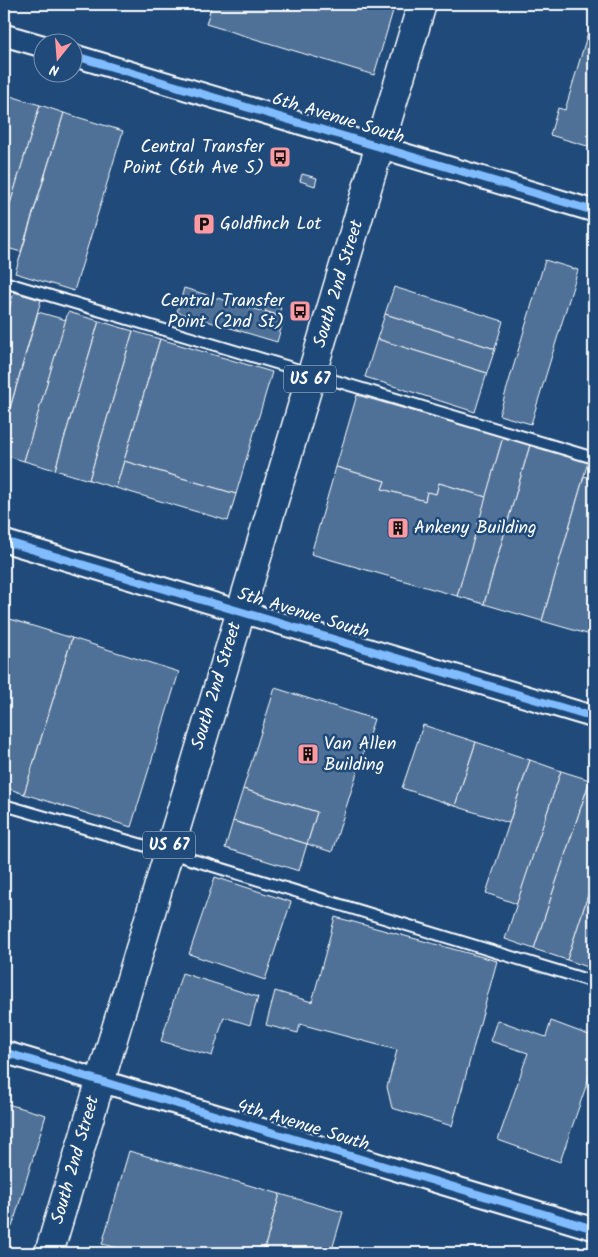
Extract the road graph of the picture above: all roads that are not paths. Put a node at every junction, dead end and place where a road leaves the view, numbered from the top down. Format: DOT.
graph roads {
  1 [pos="422,4"];
  2 [pos="4,35"];
  3 [pos="32,43"];
  4 [pos="82,58"];
  5 [pos="380,147"];
  6 [pos="594,211"];
  7 [pos="4,282"];
  8 [pos="312,374"];
  9 [pos="594,458"];
  10 [pos="4,541"];
  11 [pos="240,611"];
  12 [pos="594,717"];
  13 [pos="4,804"];
  14 [pos="166,852"];
  15 [pos="594,982"];
  16 [pos="4,1052"];
  17 [pos="99,1080"];
  18 [pos="594,1229"];
  19 [pos="49,1253"];
  1 -- 5 [label="main road, South 2nd Street / US 67"];
  2 -- 3 [label="street"];
  4 -- 5 [label="street, 6th Avenue South"];
  5 -- 6 [label="street, 6th Avenue South"];
  5 -- 8 [label="main road, South 2nd Street / US 67"];
  7 -- 8 [label="lane"];
  8 -- 9 [label="lane"];
  8 -- 11 [label="main road, South 2nd Street / US 67"];
  10 -- 11 [label="street, 5th Avenue South"];
  11 -- 12 [label="street, 5th Avenue South"];
  11 -- 14 [label="main road, South 2nd Street / US 67"];
  13 -- 14 [label="lane"];
  14 -- 15 [label="lane"];
  14 -- 17 [label="main road, South 2nd Street / US 67"];
  16 -- 17 [label="street, 4th Avenue South"];
  17 -- 18 [label="street, 4th Avenue South"];
  17 -- 19 [label="main road, South 2nd Street / US 67"];
}
